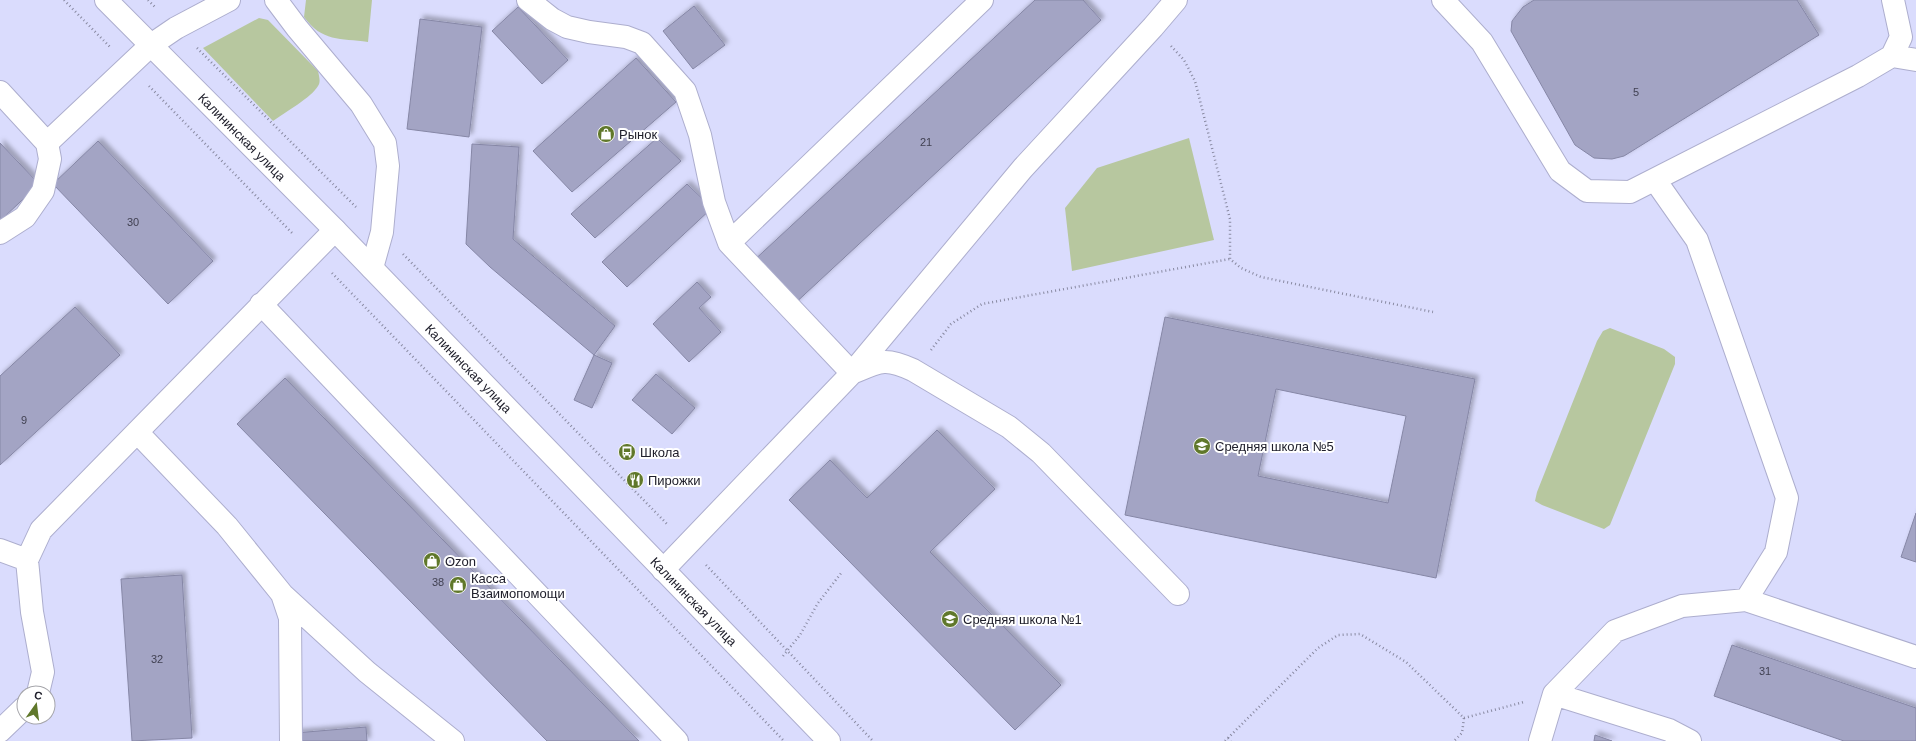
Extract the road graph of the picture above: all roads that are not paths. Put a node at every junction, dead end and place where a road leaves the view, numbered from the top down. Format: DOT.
graph roads {
  1 [pos="106,0"];
  2 [pos="228,0"];
  3 [pos="276,0"];
  4 [pos="528,0"];
  5 [pos="982,0"];
  6 [pos="1176,0"];
  7 [pos="1443,0"];
  8 [pos="1893,0"];
  9 [pos="151,45"];
  10 [pos="1892,56"];
  11 [pos="1916,60"];
  12 [pos="0,92"];
  13 [pos="47,143"];
  14 [pos="1655,180"];
  15 [pos="334,230"];
  16 [pos="0,233"];
  17 [pos="729,243"];
  18 [pos="372,268"];
  19 [pos="260,304"];
  20 [pos="852,373"];
  21 [pos="137,432"];
  22 [pos="0,550"];
  23 [pos="27,560"];
  24 [pos="663,570"];
  25 [pos="282,594"];
  26 [pos="1178,594"];
  27 [pos="1746,600"];
  28 [pos="1916,657"];
  29 [pos="40,685"];
  30 [pos="1554,694"];
  31 [pos="16,716"];
  32 [pos="0,731"];
  33 [pos="428,731"];
  34 [pos="291,741"];
  35 [pos="453,741"];
  36 [pos="677,741"];
  37 [pos="829,741"];
  38 [pos="1540,741"];
  39 [pos="1690,741"];
  1 -- 9 [label="main road, Калининская улица"];
  2 -- 9 [label="main road"];
  3 -- 18 [label="main road"];
  4 -- 17 [label="main road"];
  5 -- 17 [label="main road"];
  6 -- 20 [label="main road"];
  7 -- 14 [label="main road"];
  8 -- 10 [label="main road"];
  9 -- 13 [label="main road"];
  9 -- 15 [label="main road, Калининская улица"];
  10 -- 11 [label="main road"];
  10 -- 14 [label="main road"];
  12 -- 13 [label="main road"];
  13 -- 16 [label="main road"];
  14 -- 27 [label="main road"];
  15 -- 18 [label="main road, Калининская улица"];
  15 -- 19 [label="main road"];
  17 -- 20 [label="main road"];
  18 -- 24 [label="main road, Калининская улица"];
  19 -- 21 [label="main road"];
  19 -- 36 [label="main road"];
  20 -- 24 [label="main road"];
  20 -- 26 [label="main road"];
  21 -- 23 [label="main road"];
  21 -- 25 [label="main road"];
  22 -- 23 [label="main road"];
  23 -- 29 [label="main road"];
  24 -- 37 [label="main road, Калининская улица"];
  25 -- 33 [label="main road"];
  25 -- 34 [label="main road"];
  27 -- 28 [label="main road"];
  27 -- 30 [label="main road"];
  30 -- 38 [label="main road"];
  30 -- 39 [label="main road"];
  31 -- 32 [label="main road"];
  33 -- 35 [label="main road"];
}
